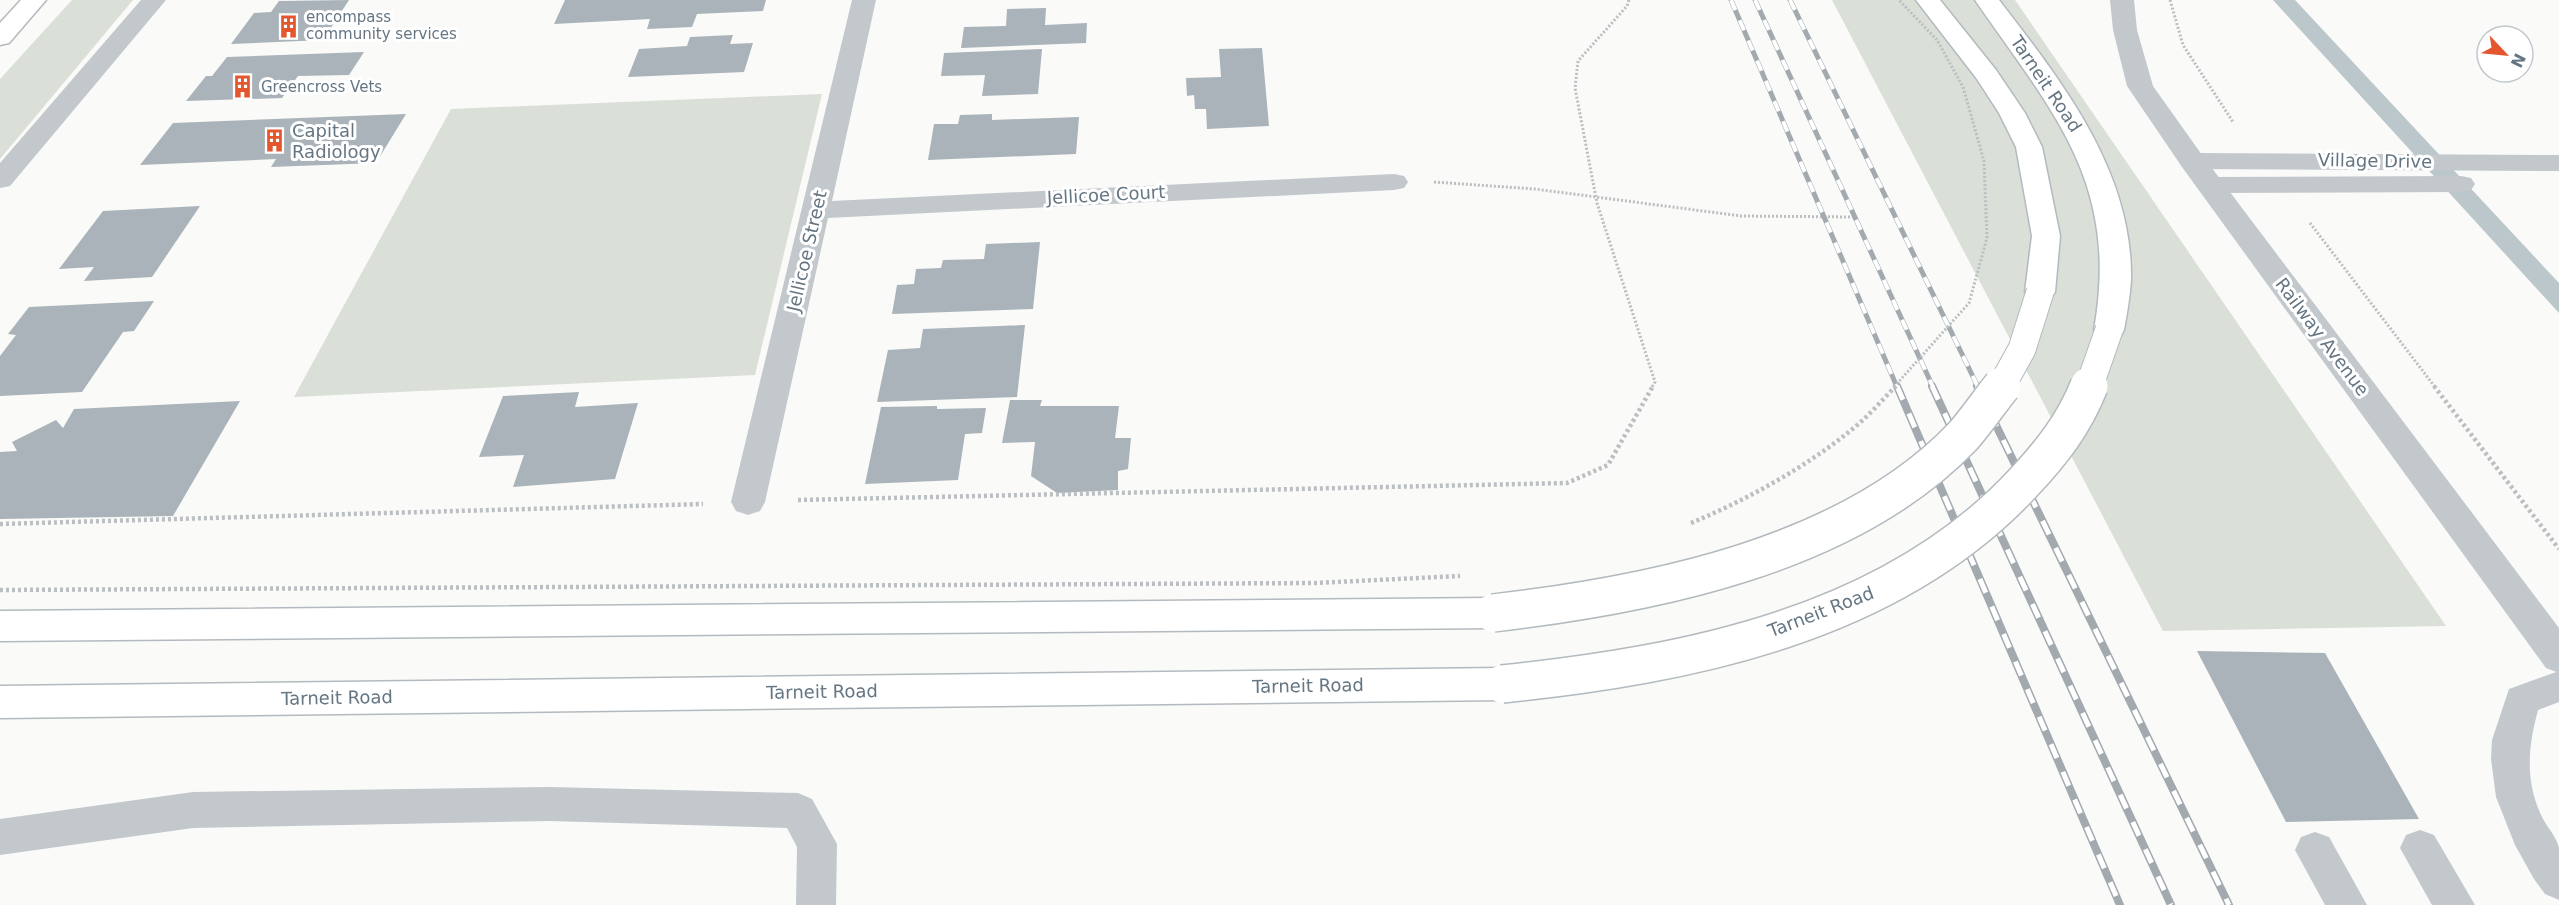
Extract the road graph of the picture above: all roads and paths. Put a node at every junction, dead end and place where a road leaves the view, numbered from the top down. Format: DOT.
graph roads {
  1 [pos="34,0"];
  2 [pos="154,0"];
  3 [pos="864,0"];
  4 [pos="1629,0"];
  5 [pos="1899,0"];
  6 [pos="1928,0"];
  7 [pos="1987,0"];
  8 [pos="2122,0"];
  9 [pos="2170,0"];
  10 [pos="0,38"];
  11 [pos="2261,160"];
  12 [pos="2192,161"];
  13 [pos="2559,163"];
  14 [pos="0,180"];
  15 [pos="1394,182"];
  16 [pos="2559,184"];
  17 [pos="2210,185"];
  18 [pos="2280,185"];
  19 [pos="1596,196"];
  20 [pos="817,210"];
  21 [pos="1854,217"];
  22 [pos="748,502"];
  23 [pos="0,524"];
  24 [pos="1683,527"];
  25 [pos="2559,549"];
  26 [pos="1466,576"];
  27 [pos="0,590"];
  28 [pos="0,626"];
  29 [pos="2559,657"];
  30 [pos="2559,686"];
  31 [pos="0,702"];
  32 [pos="0,837"];
  33 [pos="2420,848"];
  34 [pos="2314,850"];
  35 [pos="2559,881"];
  36 [pos="816,905"];
  37 [pos="2347,905"];
  38 [pos="2455,905"];
  1 -- 10 [label="main road"];
  2 -- 14 [label="street"];
  3 -- 20 [label="street, Jellicoe Street"];
  4 -- 19 [label="path"];
  5 -- 24 [label="path, bridge"];
  6 -- 28 [label="main road, bridge"];
  7 -- 31 [label="main road, Tarneit Road, bridge"];
  8 -- 12 [label="street, Railway Avenue"];
  9 -- 11 [label="path"];
  11 -- 12 [label="street, Village Drive"];
  11 -- 13 [label="street, Village Drive"];
  12 -- 17 [label="street, Railway Avenue"];
  15 -- 19 [label="path"];
  15 -- 20 [label="street, Jellicoe Court"];
  16 -- 18 [label="street, Village Drive"];
  17 -- 18 [label="street, Village Drive"];
  17 -- 29 [label="street, Railway Avenue"];
  18 -- 25 [label="path"];
  19 -- 21 [label="path"];
  19 -- 22 [label="path"];
  20 -- 22 [label="street, Jellicoe Street"];
  22 -- 23 [label="path"];
  26 -- 27 [label="path, bridge"];
  30 -- 35 [label="lane"];
  32 -- 36 [label="lane"];
  33 -- 38 [label="lane"];
  34 -- 37 [label="lane"];
}
